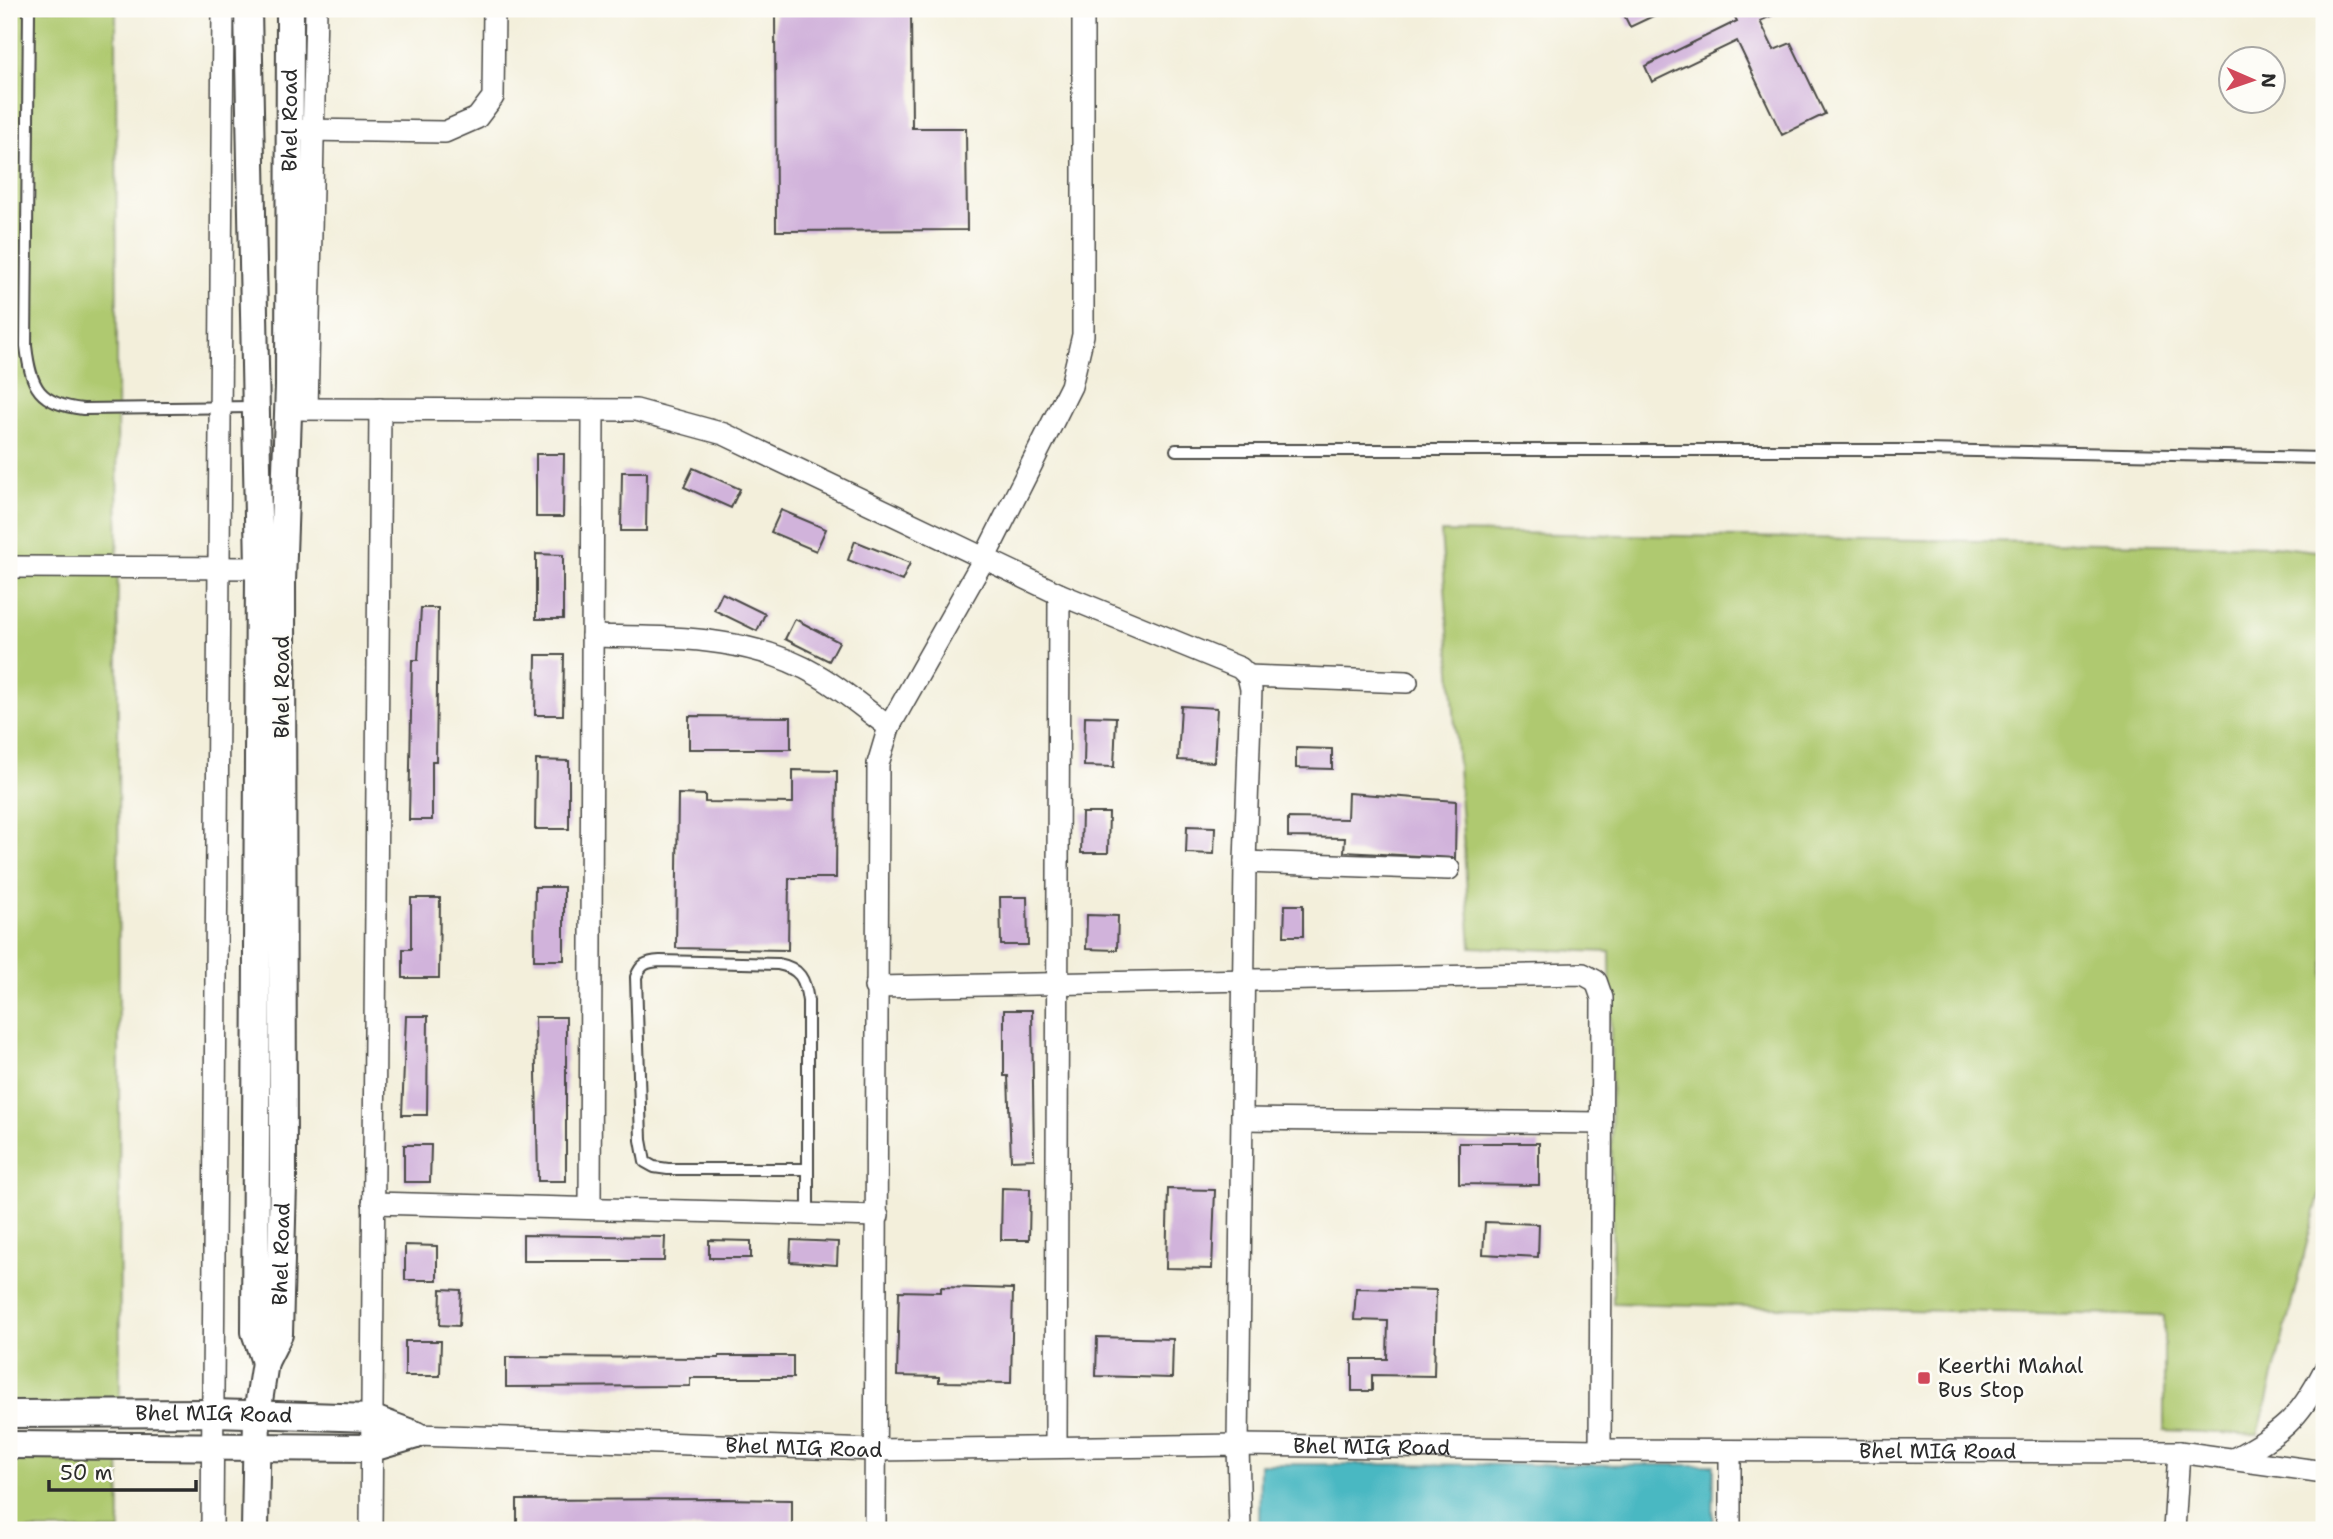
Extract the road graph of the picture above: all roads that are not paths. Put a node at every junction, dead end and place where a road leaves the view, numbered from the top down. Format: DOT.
graph roads {
  1 [pos="29,9"];
  2 [pos="223,9"];
  3 [pos="248,9"];
  4 [pos="290,9"];
  5 [pos="316,9"];
  6 [pos="494,9"];
  7 [pos="1083,9"];
  8 [pos="302,130"];
  9 [pos="257,407"];
  10 [pos="219,408"];
  11 [pos="298,409"];
  12 [pos="380,409"];
  13 [pos="593,410"];
  14 [pos="1176,450"];
  15 [pos="2324,458"];
  16 [pos="985,556"];
  17 [pos="9,567"];
  18 [pos="259,568"];
  19 [pos="220,570"];
  20 [pos="1059,594"];
  21 [pos="592,636"];
  22 [pos="1248,676"];
  23 [pos="1407,682"];
  24 [pos="889,727"];
  25 [pos="1245,862"];
  26 [pos="1449,869"];
  27 [pos="1243,979"];
  28 [pos="1056,984"];
  29 [pos="875,987"];
  30 [pos="1243,1119"];
  31 [pos="1601,1123"];
  32 [pos="808,1169"];
  33 [pos="373,1203"];
  34 [pos="590,1206"];
  35 [pos="808,1214"];
  36 [pos="878,1216"];
  37 [pos="265,1362"];
  38 [pos="2324,1371"];
  39 [pos="213,1413"];
  40 [pos="9,1414"];
  41 [pos="257,1414"];
  42 [pos="371,1418"];
  43 [pos="416,1435"];
  44 [pos="9,1445"];
  45 [pos="1238,1445"];
  46 [pos="212,1446"];
  47 [pos="1056,1447"];
  48 [pos="372,1448"];
  49 [pos="255,1449"];
  50 [pos="874,1450"];
  51 [pos="1600,1450"];
  52 [pos="1730,1451"];
  53 [pos="2179,1452"];
  54 [pos="2234,1458"];
  55 [pos="2324,1472"];
  56 [pos="212,1530"];
  57 [pos="255,1530"];
  58 [pos="371,1530"];
  59 [pos="875,1530"];
  60 [pos="1240,1530"];
  61 [pos="1730,1530"];
  62 [pos="2174,1530"];
  1 -- 10 [label="lane"];
  2 -- 10 [label="street"];
  3 -- 9 [label="street, Bhel Road"];
  4 -- 8 [label="street, Bhel Road"];
  5 -- 8 [label="street"];
  6 -- 8 [label="street"];
  7 -- 16 [label="street"];
  8 -- 11 [label="street, Bhel Road"];
  9 -- 10 [label="lane"];
  9 -- 18 [label="street, Bhel Road"];
  10 -- 19 [label="street"];
  11 -- 12 [label="street"];
  11 -- 37 [label="street, Bhel Road"];
  12 -- 13 [label="street"];
  12 -- 33 [label="street"];
  13 -- 16 [label="street"];
  13 -- 21 [label="street"];
  14 -- 15 [label="lane"];
  16 -- 20 [label="street"];
  16 -- 24 [label="street"];
  17 -- 19 [label="street"];
  18 -- 19 [label="street"];
  18 -- 37 [label="street, Bhel Road"];
  19 -- 39 [label="street"];
  20 -- 22 [label="street"];
  20 -- 28 [label="street"];
  21 -- 24 [label="street"];
  21 -- 34 [label="street"];
  22 -- 23 [label="street"];
  22 -- 25 [label="street"];
  24 -- 29 [label="street"];
  25 -- 26 [label="street"];
  25 -- 27 [label="street"];
  27 -- 28 [label="street"];
  27 -- 30 [label="street"];
  27 -- 31 [label="street"];
  28 -- 29 [label="street"];
  28 -- 47 [label="street"];
  29 -- 36 [label="street"];
  30 -- 31 [label="street"];
  30 -- 45 [label="street"];
  31 -- 51 [label="street"];
  32 -- 32 [label="lane"];
  32 -- 35 [label="lane"];
  33 -- 34 [label="street"];
  33 -- 42 [label="street"];
  34 -- 35 [label="street"];
  35 -- 36 [label="street"];
  36 -- 50 [label="street"];
  37 -- 41 [label="street, Bhel Road"];
  38 -- 54 [label="street"];
  39 -- 40 [label="street, Bhel MIG Road"];
  39 -- 41 [label="street, Bhel MIG Road"];
  39 -- 46 [label="street"];
  41 -- 42 [label="street, Bhel MIG Road"];
  41 -- 49 [label="street, Bhel Road"];
  42 -- 43 [label="street, Bhel MIG Road"];
  42 -- 48 [label="street"];
  43 -- 48 [label="street, Bhel MIG Road"];
  43 -- 50 [label="street, Bhel MIG Road"];
  44 -- 46 [label="street, Bhel MIG Road"];
  45 -- 47 [label="street, Bhel MIG Road"];
  45 -- 51 [label="street, Bhel MIG Road"];
  45 -- 60 [label="street"];
  46 -- 49 [label="street, Bhel MIG Road"];
  46 -- 56 [label="street"];
  47 -- 50 [label="street, Bhel MIG Road"];
  48 -- 49 [label="street, Bhel MIG Road"];
  48 -- 58 [label="street"];
  49 -- 57 [label="street, Bhel Road"];
  50 -- 59 [label="street"];
  51 -- 52 [label="street, Bhel MIG Road"];
  52 -- 53 [label="street, Bhel MIG Road"];
  52 -- 61 [label="street"];
  53 -- 54 [label="street, Bhel MIG Road"];
  53 -- 62 [label="street"];
  54 -- 55 [label="street, Bhel MIG Road"];
}
